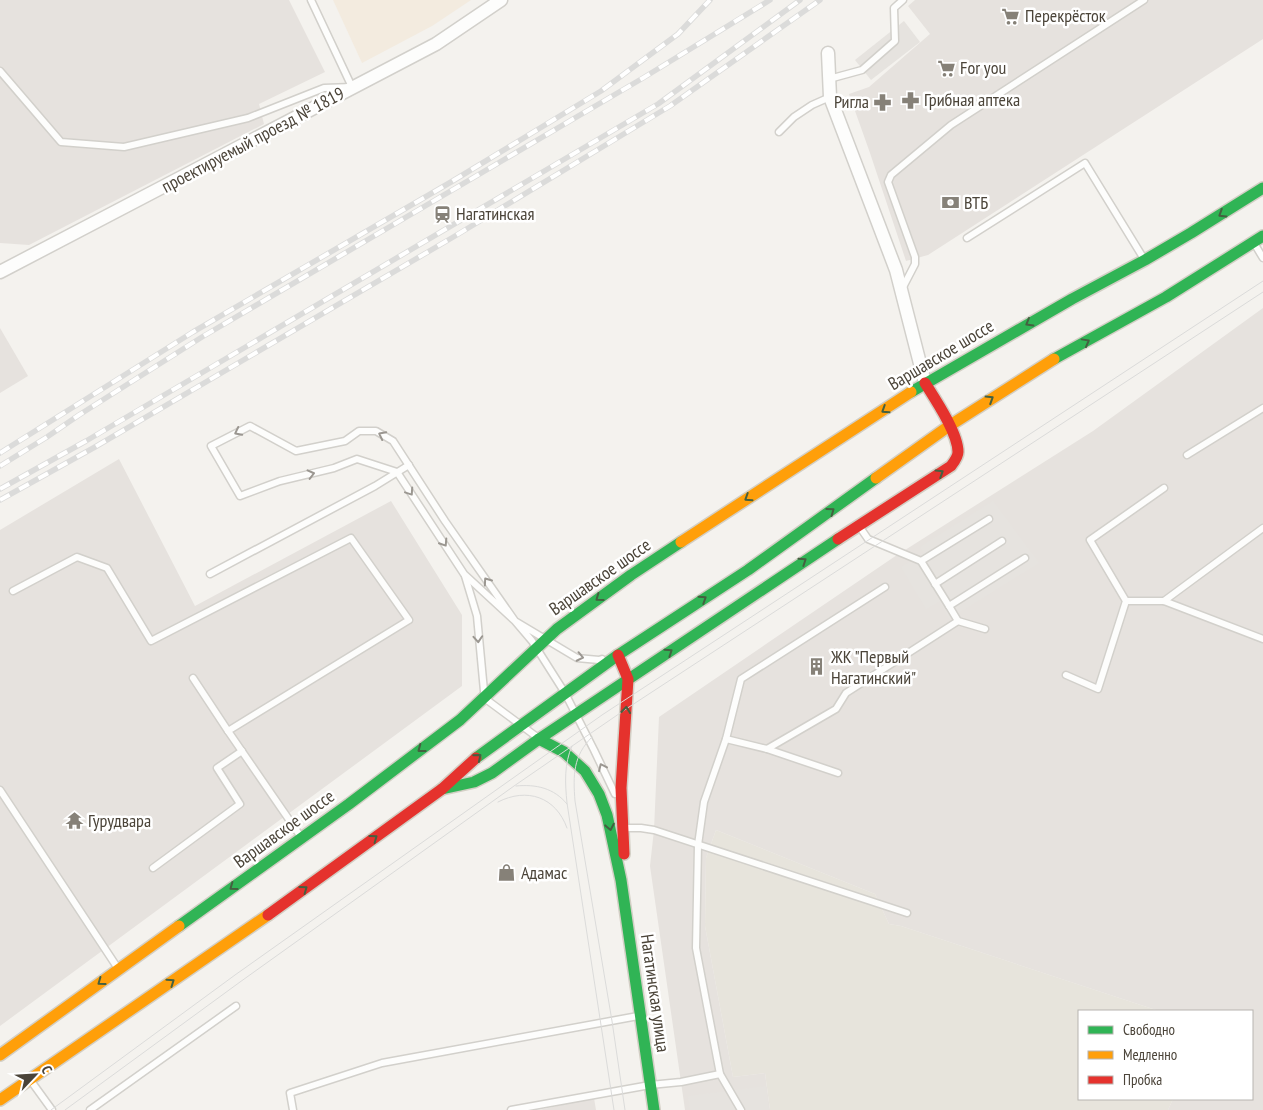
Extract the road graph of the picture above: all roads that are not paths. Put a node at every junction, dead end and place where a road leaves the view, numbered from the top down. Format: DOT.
graph roads {
  1 [pos="311,0"];
  2 [pos="500,0"];
  3 [pos="903,0"];
  4 [pos="1144,0"];
  5 [pos="828,53"];
  6 [pos="0,71"];
  7 [pos="829,79"];
  8 [pos="352,88"];
  9 [pos="830,96"];
  10 [pos="779,132"];
  11 [pos="1263,188"];
  12 [pos="967,238"];
  13 [pos="1258,239"];
  14 [pos="1263,258"];
  15 [pos="1145,260"];
  16 [pos="0,272"];
  17 [pos="901,290"];
  18 [pos="926,383"];
  19 [pos="1263,408"];
  20 [pos="949,426"];
  21 [pos="1187,455"];
  22 [pos="409,465"];
  23 [pos="397,472"];
  24 [pos="1164,488"];
  25 [pos="989,519"];
  26 [pos="858,524"];
  27 [pos="1263,528"];
  28 [pos="1002,541"];
  29 [pos="1025,558"];
  30 [pos="921,561"];
  31 [pos="210,574"];
  32 [pos="464,574"];
  33 [pos="935,584"];
  34 [pos="885,587"];
  35 [pos="13,591"];
  36 [pos="1126,601"];
  37 [pos="1164,601"];
  38 [pos="949,606"];
  39 [pos="515,621"];
  40 [pos="958,621"];
  41 [pos="985,629"];
  42 [pos="1263,639"];
  43 [pos="541,644"];
  44 [pos="618,655"];
  45 [pos="1066,675"];
  46 [pos="193,678"];
  47 [pos="628,679"];
  48 [pos="565,693"];
  49 [pos="484,698"];
  50 [pos="576,714"];
  51 [pos="521,725"];
  52 [pos="228,731"];
  53 [pos="539,739"];
  54 [pos="726,739"];
  55 [pos="767,749"];
  56 [pos="242,751"];
  57 [pos="838,773"];
  58 [pos="442,789"];
  59 [pos="0,790"];
  60 [pos="622,811"];
  61 [pos="623,828"];
  62 [pos="302,838"];
  63 [pos="698,845"];
  64 [pos="153,868"];
  65 [pos="622,880"];
  66 [pos="907,913"];
  67 [pos="119,970"];
  68 [pos="236,1006"];
  69 [pos="641,1015"];
  70 [pos="0,1055"];
  71 [pos="720,1074"];
  72 [pos="30,1080"];
  73 [pos="650,1084"];
  74 [pos="0,1100"];
  75 [pos="52,1110"];
  76 [pos="90,1110"];
  77 [pos="293,1110"];
  78 [pos="511,1110"];
  79 [pos="654,1110"];
  80 [pos="741,1110"];
  1 -- 8 [label="lane"];
  2 -- 8 [label="street, проектируемый проезд № 1819"];
  3 -- 7 [label="lane"];
  4 -- 17 [label="lane"];
  5 -- 7 [label="street"];
  6 -- 8 [label="lane"];
  7 -- 9 [label="street"];
  8 -- 16 [label="street, проектируемый проезд № 1819"];
  9 -- 10 [label="lane"];
  9 -- 17 [label="street"];
  11 -- 15 [label="main road, Варшавское шоссе, one-way"];
  12 -- 15 [label="lane"];
  13 -- 14 [label="lane"];
  20 -- 13 [label="main road, one-way"];
  15 -- 18 [label="main road, Варшавское шоссе, one-way"];
  17 -- 18 [label="street"];
  18 -- 20 [label="main road"];
  18 -- 43 [label="main road, Варшавское шоссе, one-way"];
  19 -- 21 [label="lane"];
  26 -- 20 [label="main road, one-way"];
  44 -- 20 [label="main road, one-way"];
  22 -- 23 [label="lane"];
  22 -- 23 [label="lane, one-way"];
  39 -- 22 [label="lane, one-way"];
  23 -- 31 [label="lane"];
  23 -- 32 [label="lane, one-way"];
  24 -- 36 [label="lane"];
  25 -- 30 [label="lane"];
  26 -- 30 [label="lane"];
  47 -- 26 [label="main road, one-way"];
  27 -- 37 [label="lane"];
  28 -- 33 [label="lane"];
  29 -- 38 [label="lane"];
  30 -- 33 [label="lane"];
  32 -- 39 [label="lane"];
  32 -- 49 [label="lane, one-way"];
  33 -- 38 [label="lane"];
  34 -- 54 [label="lane"];
  35 -- 52 [label="lane"];
  36 -- 37 [label="lane"];
  36 -- 45 [label="lane"];
  37 -- 42 [label="lane"];
  38 -- 40 [label="lane"];
  39 -- 43 [label="lane"];
  39 -- 43 [label="lane"];
  40 -- 41 [label="lane"];
  40 -- 55 [label="lane"];
  43 -- 44 [label="lane, one-way"];
  43 -- 48 [label="lane"];
  43 -- 49 [label="main road, Варшавское шоссе"];
  44 -- 47 [label="main road"];
  44 -- 48 [label="main road"];
  46 -- 52 [label="lane"];
  47 -- 50 [label="main road"];
  60 -- 47 [label="main road, one-way"];
  48 -- 50 [label="lane"];
  48 -- 51 [label="main road"];
  49 -- 51 [label="lane"];
  49 -- 62 [label="main road, Варшавское шоссе, one-way"];
  50 -- 53 [label="main road"];
  60 -- 50 [label="lane, one-way"];
  51 -- 53 [label="lane"];
  58 -- 51 [label="main road, one-way"];
  52 -- 56 [label="lane"];
  53 -- 58 [label="main road"];
  53 -- 65 [label="main road, one-way"];
  54 -- 55 [label="lane"];
  54 -- 63 [label="lane"];
  55 -- 57 [label="lane"];
  56 -- 62 [label="lane"];
  56 -- 64 [label="lane"];
  72 -- 58 [label="main road, one-way"];
  59 -- 67 [label="lane"];
  60 -- 61 [label="main road"];
  61 -- 63 [label="lane"];
  61 -- 65 [label="main road"];
  62 -- 67 [label="main road, Варшавское шоссе, one-way"];
  63 -- 66 [label="lane"];
  63 -- 71 [label="lane"];
  65 -- 69 [label="main road, Нагатинская улица"];
  67 -- 70 [label="main road, Варшавское шоссе, one-way"];
  68 -- 76 [label="lane"];
  69 -- 73 [label="main road, Нагатинская улица"];
  69 -- 77 [label="lane"];
  71 -- 73 [label="lane"];
  71 -- 80 [label="lane"];
  72 -- 74 [label="main road"];
  72 -- 75 [label="lane"];
  73 -- 78 [label="lane"];
  73 -- 79 [label="main road, Нагатинская улица"];
}
